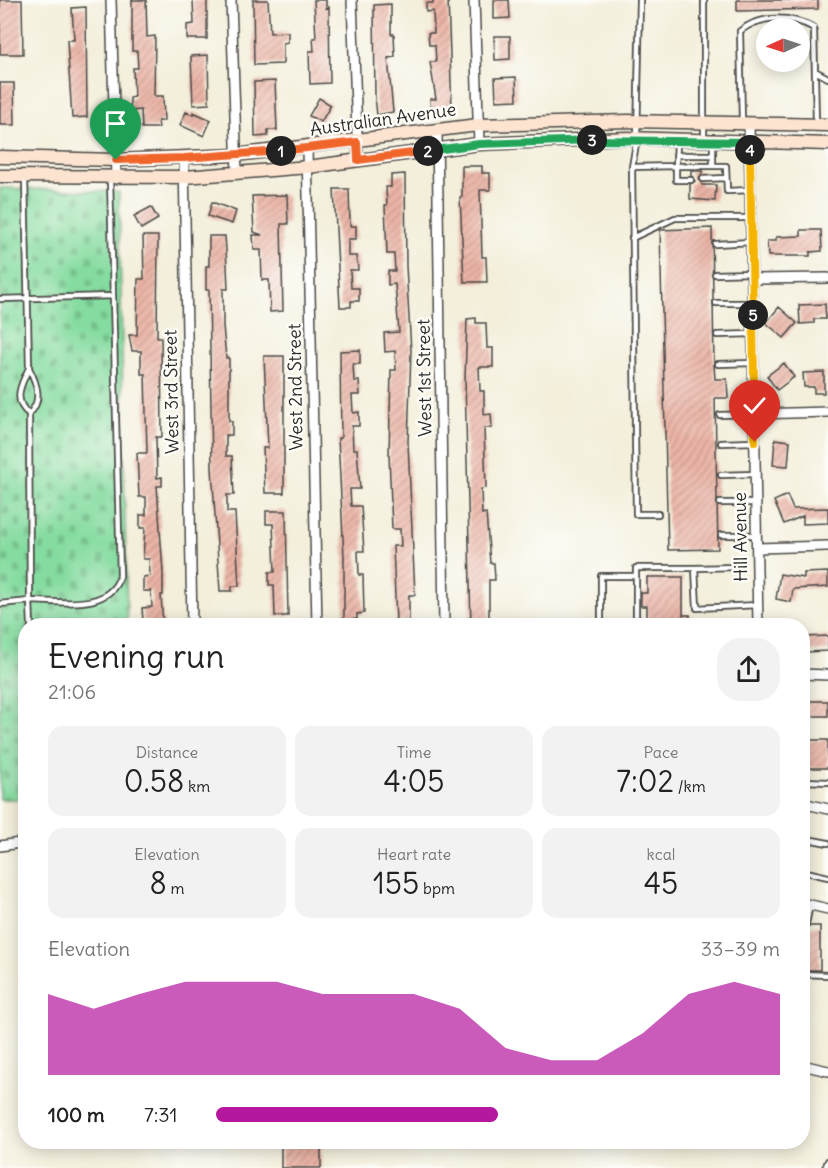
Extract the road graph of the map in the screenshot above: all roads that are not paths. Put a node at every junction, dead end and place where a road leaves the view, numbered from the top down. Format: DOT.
graph roads {
  1 [pos="111,0"];
  2 [pos="231,0"];
  3 [pos="352,0"];
  4 [pos="474,0"];
  5 [pos="640,0"];
  6 [pos="704,0"];
  7 [pos="815,71"];
  8 [pos="828,78"];
  9 [pos="633,121"];
  10 [pos="705,122"];
  11 [pos="746,123"];
  12 [pos="478,125"];
  13 [pos="822,125"];
  14 [pos="437,131"];
  15 [pos="632,138"];
  16 [pos="677,140"];
  17 [pos="709,141"];
  18 [pos="357,142"];
  19 [pos="750,142"];
  20 [pos="479,144"];
  21 [pos="828,144"];
  22 [pos="307,148"];
  23 [pos="437,150"];
  24 [pos="236,155"];
  25 [pos="676,155"];
  26 [pos="713,155"];
  27 [pos="0,158"];
  28 [pos="184,158"];
  29 [pos="116,160"];
  30 [pos="358,160"];
  31 [pos="676,166"];
  32 [pos="713,166"];
  33 [pos="308,167"];
  34 [pos="632,167"];
  35 [pos="237,174"];
  36 [pos="0,176"];
  37 [pos="25,177"];
  38 [pos="184,177"];
  39 [pos="726,178"];
  40 [pos="113,179"];
  41 [pos="703,179"];
  42 [pos="691,180"];
  43 [pos="750,190"];
  44 [pos="751,218"];
  45 [pos="632,238"];
  46 [pos="751,242"];
  47 [pos="715,244"];
  48 [pos="715,274"];
  49 [pos="752,276"];
  50 [pos="828,278"];
  51 [pos="113,296"];
  52 [pos="0,298"];
  53 [pos="26,298"];
  54 [pos="716,303"];
  55 [pos="752,303"];
  56 [pos="753,334"];
  57 [pos="717,335"];
  58 [pos="753,363"];
  59 [pos="718,364"];
  60 [pos="29,368"];
  61 [pos="828,412"];
  62 [pos="29,414"];
  63 [pos="754,414"];
  64 [pos="720,415"];
  65 [pos="755,442"];
  66 [pos="721,443"];
  67 [pos="755,474"];
  68 [pos="721,475"];
  69 [pos="756,502"];
  70 [pos="720,503"];
  71 [pos="658,514"];
  72 [pos="721,535"];
  73 [pos="757,535"];
  74 [pos="828,546"];
  75 [pos="757,548"];
  76 [pos="738,567"];
  77 [pos="695,568"];
  78 [pos="636,576"];
  79 [pos="30,602"];
  80 [pos="0,604"];
  81 [pos="758,605"];
  82 [pos="31,618"];
  83 [pos="192,618"];
  84 [pos="316,618"];
  85 [pos="444,618"];
  86 [pos="601,618"];
  87 [pos="636,618"];
  88 [pos="758,618"];
  89 [pos="810,674"];
  90 [pos="828,675"];
  91 [pos="810,781"];
  92 [pos="828,782"];
  93 [pos="810,804"];
  94 [pos="828,809"];
  95 [pos="810,840"];
  96 [pos="18,843"];
  97 [pos="828,843"];
  98 [pos="0,846"];
  99 [pos="810,873"];
  100 [pos="828,877"];
  101 [pos="810,905"];
  102 [pos="828,909"];
  103 [pos="810,974"];
  104 [pos="828,975"];
  105 [pos="810,1067"];
  106 [pos="828,1071"];
  107 [pos="828,1161"];
  108 [pos="825,1168"];
  1 -- 29 [label="street"];
  2 -- 24 [label="street"];
  3 -- 18 [label="street"];
  4 -- 12 [label="street"];
  5 -- 9 [label="lane"];
  6 -- 10 [label="lane"];
  7 -- 8 [label="lane"];
  7 -- 11 [label="lane"];
  7 -- 13 [label="lane"];
  9 -- 10 [label="main road, Australian Avenue"];
  9 -- 12 [label="main road, Australian Avenue"];
  9 -- 15 [label="lane"];
  10 -- 11 [label="main road, Australian Avenue"];
  10 -- 17 [label="lane"];
  11 -- 13 [label="main road, Australian Avenue"];
  11 -- 19 [label="street, Hill Avenue"];
  12 -- 14 [label="main road, Australian Avenue"];
  12 -- 20 [label="street"];
  14 -- 18 [label="main road, Australian Avenue"];
  14 -- 23 [label="street, West 1st Street"];
  15 -- 16 [label="main road, Australian Avenue"];
  15 -- 20 [label="main road, Australian Avenue"];
  15 -- 34 [label="lane"];
  16 -- 17 [label="main road, Australian Avenue"];
  16 -- 25 [label="lane"];
  17 -- 19 [label="main road, Australian Avenue"];
  17 -- 26 [label="lane"];
  18 -- 22 [label="main road, Australian Avenue"];
  18 -- 30 [label="street"];
  19 -- 21 [label="main road, Australian Avenue"];
  19 -- 43 [label="street, Hill Avenue"];
  20 -- 23 [label="main road, Australian Avenue"];
  22 -- 24 [label="main road, Australian Avenue"];
  22 -- 33 [label="street, West 2nd Street"];
  23 -- 30 [label="main road, Australian Avenue"];
  23 -- 85 [label="street, West 1st Street"];
  24 -- 28 [label="main road, Australian Avenue"];
  24 -- 35 [label="street"];
  25 -- 26 [label="lane"];
  25 -- 31 [label="lane"];
  26 -- 32 [label="lane"];
  27 -- 29 [label="main road, Australian Avenue"];
  28 -- 29 [label="main road, Australian Avenue"];
  28 -- 38 [label="street, West 3rd Street"];
  29 -- 40 [label="street"];
  30 -- 33 [label="main road, Australian Avenue"];
  31 -- 32 [label="lane"];
  31 -- 34 [label="lane"];
  31 -- 42 [label="lane"];
  32 -- 39 [label="lane"];
  33 -- 35 [label="main road, Australian Avenue"];
  33 -- 84 [label="street, West 2nd Street"];
  34 -- 45 [label="lane"];
  35 -- 38 [label="main road, Australian Avenue"];
  36 -- 37 [label="main road, Australian Avenue"];
  37 -- 40 [label="main road, Australian Avenue"];
  37 -- 53 [label="lane"];
  38 -- 40 [label="main road, Australian Avenue"];
  38 -- 83 [label="street, West 3rd Street"];
  39 -- 41 [label="lane"];
  39 -- 43 [label="lane"];
  40 -- 51 [label="lane"];
  43 -- 44 [label="street, Hill Avenue"];
  44 -- 45 [label="lane"];
  44 -- 46 [label="street, Hill Avenue"];
  45 -- 71 [label="lane"];
  46 -- 47 [label="lane"];
  46 -- 49 [label="street, Hill Avenue"];
  48 -- 49 [label="lane"];
  49 -- 50 [label="street"];
  49 -- 55 [label="street, Hill Avenue"];
  51 -- 53 [label="lane"];
  51 -- 79 [label="lane"];
  52 -- 53 [label="lane"];
  53 -- 60 [label="lane"];
  54 -- 55 [label="lane"];
  55 -- 56 [label="street, Hill Avenue"];
  56 -- 57 [label="lane"];
  56 -- 58 [label="street, Hill Avenue"];
  58 -- 59 [label="lane"];
  58 -- 63 [label="street, Hill Avenue"];
  60 -- 62 [label="lane"];
  60 -- 62 [label="lane"];
  61 -- 63 [label="street"];
  62 -- 79 [label="lane"];
  63 -- 64 [label="lane"];
  63 -- 65 [label="street, Hill Avenue"];
  65 -- 66 [label="lane"];
  65 -- 67 [label="street, Hill Avenue"];
  67 -- 68 [label="lane"];
  67 -- 69 [label="street, Hill Avenue"];
  69 -- 70 [label="lane"];
  69 -- 73 [label="street, Hill Avenue"];
  72 -- 73 [label="lane"];
  73 -- 75 [label="street, Hill Avenue"];
  74 -- 75 [label="street"];
  75 -- 81 [label="street, Hill Avenue"];
  76 -- 77 [label="lane"];
  77 -- 78 [label="lane"];
  77 -- 81 [label="lane"];
  78 -- 86 [label="lane"];
  78 -- 87 [label="lane"];
  79 -- 80 [label="lane"];
  79 -- 82 [label="lane"];
  81 -- 88 [label="street, Hill Avenue"];
  89 -- 90 [label="street"];
  91 -- 92 [label="lane"];
  93 -- 94 [label="street"];
  95 -- 97 [label="lane"];
  96 -- 98 [label="street"];
  99 -- 100 [label="lane"];
  101 -- 102 [label="street"];
  103 -- 104 [label="lane"];
  105 -- 106 [label="street"];
  107 -- 108 [label="lane"];
}
